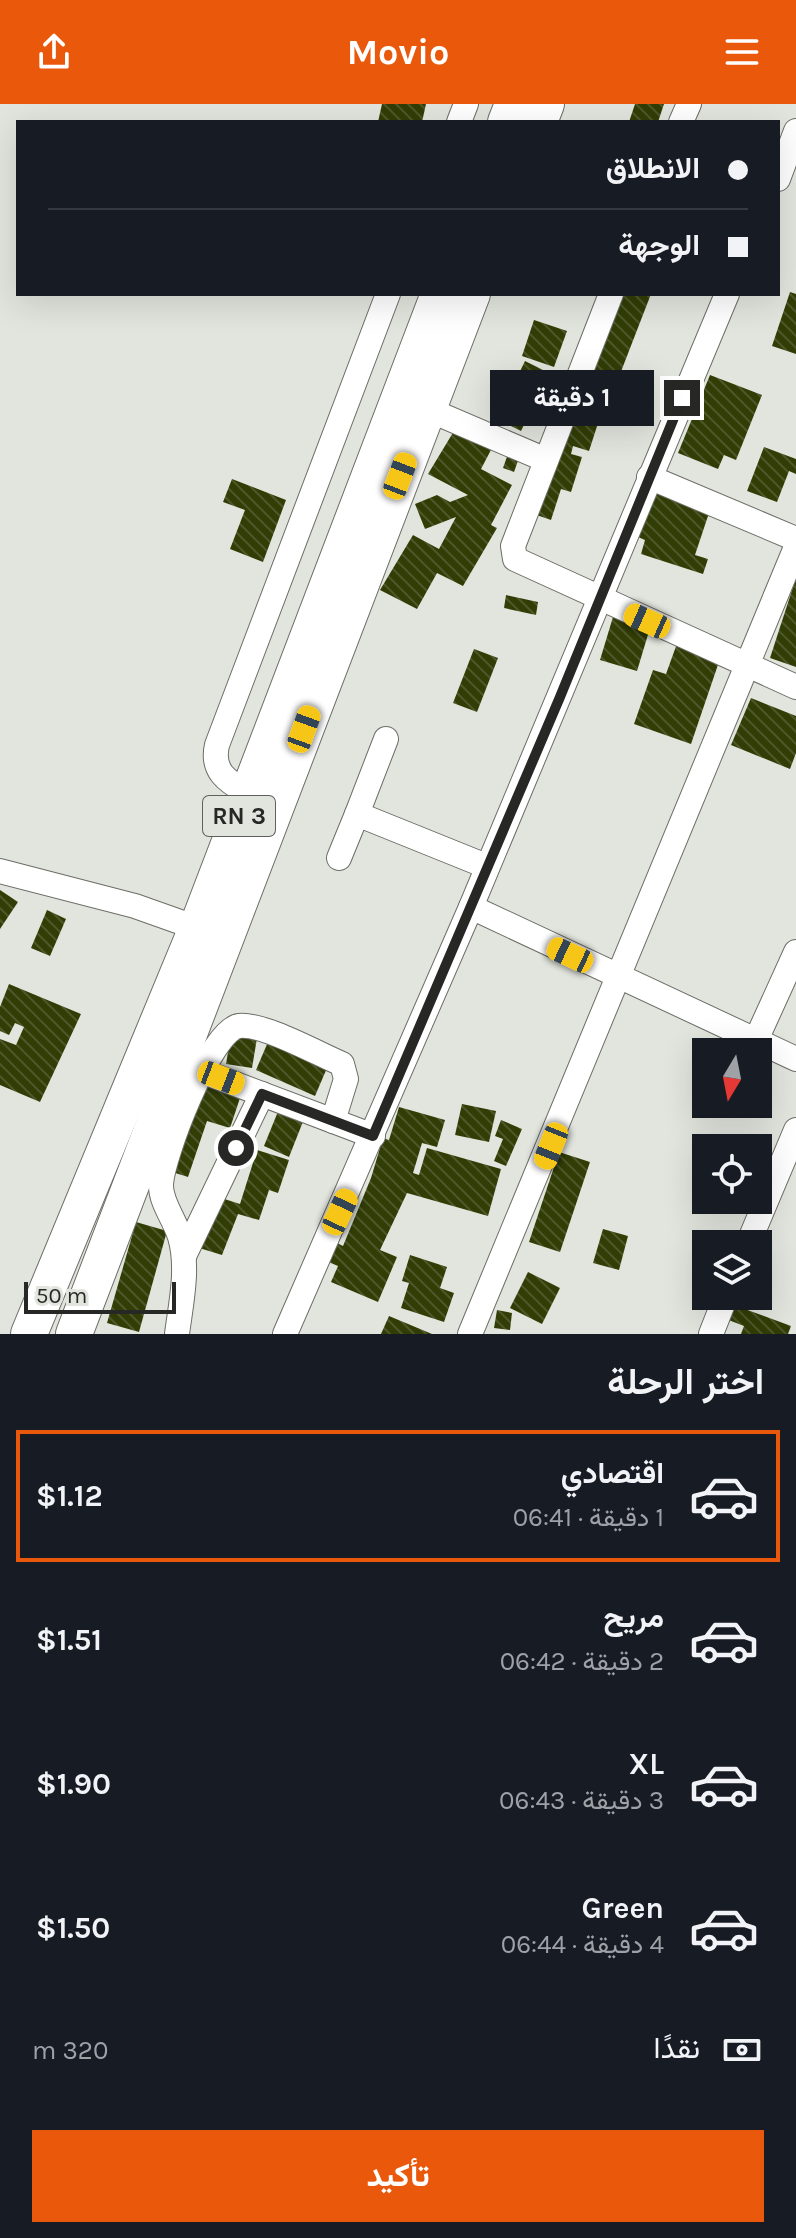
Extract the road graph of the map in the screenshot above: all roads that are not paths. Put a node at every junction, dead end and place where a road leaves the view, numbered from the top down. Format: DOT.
graph roads {
  1 [pos="796,131"];
  2 [pos="786,173"];
  3 [pos="387,296"];
  4 [pos="438,296"];
  5 [pos="471,296"];
  6 [pos="610,296"];
  7 [pos="725,296"];
  8 [pos="427,409"];
  9 [pos="546,460"];
  10 [pos="649,477"];
  11 [pos="796,539"];
  12 [pos="796,547"];
  13 [pos="598,598"];
  14 [pos="745,665"];
  15 [pos="796,687"];
  16 [pos="386,739"];
  17 [pos="247,793"];
  18 [pos="357,814"];
  19 [pos="339,858"];
  20 [pos="486,866"];
  21 [pos="0,871"];
  22 [pos="471,907"];
  23 [pos="197,928"];
  24 [pos="796,952"];
  25 [pos="619,978"];
  26 [pos="752,1038"];
  27 [pos="757,1038"];
  28 [pos="772,1048"];
  29 [pos="796,1059"];
  30 [pos="201,1071"];
  31 [pos="262,1094"];
  32 [pos="333,1121"];
  33 [pos="796,1130"];
  34 [pos="373,1136"];
  35 [pos="754,1230"];
  36 [pos="184,1256"];
  37 [pos="720,1310"];
  38 [pos="29,1334"];
  39 [pos="74,1334"];
  40 [pos="177,1334"];
  41 [pos="285,1334"];
  42 [pos="470,1334"];
  43 [pos="711,1334"];
  1 -- 2 [label="street"];
  3 -- 17 [label="street"];
  4 -- 17 [label="highway, RN 3"];
  5 -- 8 [label="highway, RN 3"];
  6 -- 9 [label="street"];
  7 -- 10 [label="street"];
  8 -- 9 [label="street"];
  8 -- 39 [label="highway, RN 3"];
  9 -- 13 [label="street"];
  10 -- 11 [label="street"];
  10 -- 13 [label="street"];
  12 -- 14 [label="street"];
  13 -- 14 [label="street"];
  13 -- 20 [label="street"];
  14 -- 15 [label="street"];
  14 -- 25 [label="street"];
  16 -- 18 [label="street"];
  17 -- 23 [label="highway, RN 3"];
  18 -- 19 [label="street"];
  18 -- 20 [label="street"];
  20 -- 22 [label="street"];
  21 -- 23 [label="street"];
  22 -- 25 [label="street"];
  22 -- 34 [label="street"];
  23 -- 38 [label="highway, RN 3"];
  24 -- 27 [label="street"];
  25 -- 26 [label="street"];
  25 -- 42 [label="street"];
  28 -- 29 [label="street"];
  30 -- 31 [label="street"];
  30 -- 32 [label="street"];
  30 -- 36 [label="street"];
  31 -- 32 [label="street"];
  31 -- 36 [label="street"];
  32 -- 34 [label="street"];
  33 -- 35 [label="street"];
  34 -- 41 [label="street"];
  36 -- 40 [label="street"];
  37 -- 43 [label="street"];
}
